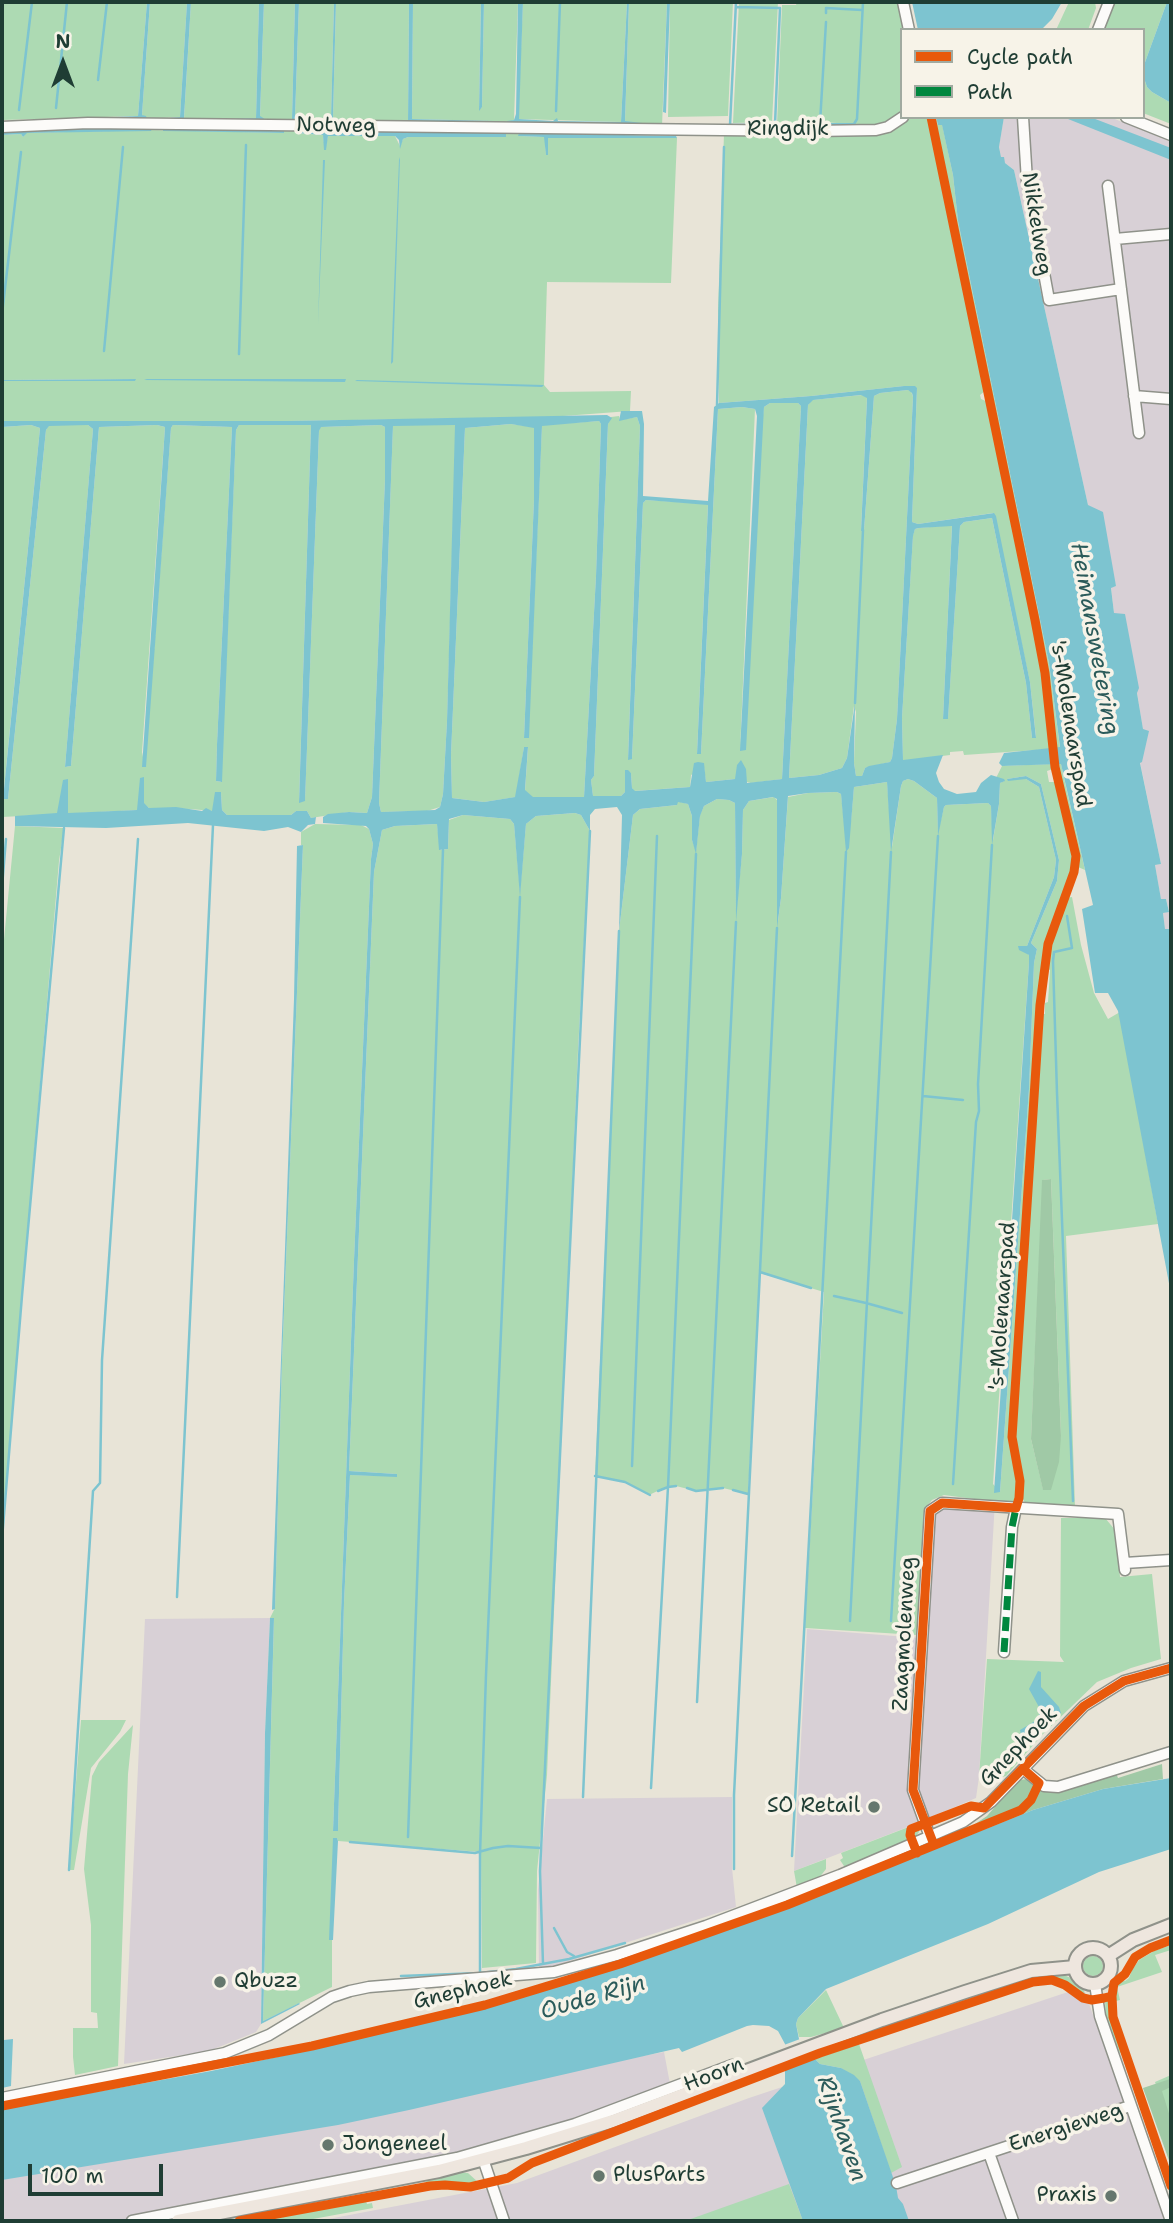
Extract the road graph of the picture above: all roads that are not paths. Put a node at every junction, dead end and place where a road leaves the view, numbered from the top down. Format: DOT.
graph roads {
  1 [pos="903,2"];
  2 [pos="1109,2"];
  3 [pos="909,28"];
  4 [pos="1099,28"];
  5 [pos="900,119"];
  6 [pos="1023,119"];
  7 [pos="1131,119"];
  8 [pos="2,127"];
  9 [pos="670,129"];
  10 [pos="1171,135"];
  11 [pos="1108,186"];
  12 [pos="1171,234"];
  13 [pos="1115,239"];
  14 [pos="1121,289"];
  15 [pos="1134,396"];
  16 [pos="1171,399"];
  17 [pos="1139,433"];
  18 [pos="1016,1508"];
  19 [pos="1171,1560"];
  20 [pos="1004,1652"];
  21 [pos="1171,1668"];
  22 [pos="1171,1752"];
  23 [pos="1023,1769"];
  24 [pos="930,1837"];
  25 [pos="1171,1925"];
  26 [pos="1108,1956"];
  27 [pos="1075,1967"];
  28 [pos="1095,1984"];
  29 [pos="732,2065"];
  30 [pos="2,2098"];
  31 [pos="642,2105"];
  32 [pos="1130,2106"];
  33 [pos="989,2153"];
  34 [pos="482,2156"];
  35 [pos="897,2183"];
  36 [pos="196,2213"];
  37 [pos="132,2221"];
  38 [pos="178,2221"];
  39 [pos="504,2221"];
  40 [pos="1013,2221"];
  41 [pos="1171,2221"];
  1 -- 3 [label="street"];
  2 -- 4 [label="street"];
  5 -- 9 [label="street, Ringdijk"];
  6 -- 14 [label="street, Nikkelweg"];
  7 -- 10 [label="street"];
  8 -- 9 [label="street, Notweg"];
  11 -- 13 [label="street"];
  12 -- 13 [label="street"];
  13 -- 14 [label="street"];
  14 -- 15 [label="street"];
  15 -- 16 [label="street"];
  15 -- 17 [label="street"];
  18 -- 19 [label="street, Zaagmolenweg"];
  18 -- 20 [label="street"];
  18 -- 24 [label="street, Zaagmolenweg"];
  21 -- 23 [label="street, Gnephoek"];
  22 -- 23 [label="street"];
  23 -- 24 [label="street, Gnephoek"];
  24 -- 30 [label="street, Gnephoek"];
  25 -- 26 [label="main road"];
  26 -- 27 [label="main road"];
  26 -- 28 [label="main road"];
  27 -- 28 [label="main road"];
  27 -- 31 [label="main road, Hoorn"];
  28 -- 32 [label="street"];
  29 -- 31 [label="street, Hoorn"];
  31 -- 34 [label="main road, Hoorn"];
  32 -- 33 [label="street, Energieweg"];
  32 -- 41 [label="street"];
  33 -- 35 [label="street, Energieweg"];
  33 -- 40 [label="street, Energieweg"];
  34 -- 36 [label="main road, Hoorn"];
  34 -- 39 [label="street"];
  36 -- 37 [label="street, Hoorn"];
  36 -- 38 [label="main road, Hoorn"];
}
